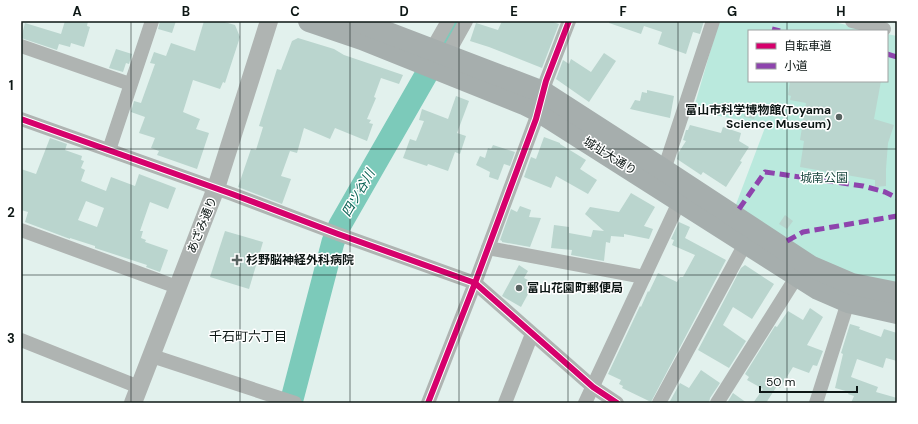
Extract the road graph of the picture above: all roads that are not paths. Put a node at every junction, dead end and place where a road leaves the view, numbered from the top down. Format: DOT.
graph roads {
  1 [pos="152,21"];
  2 [pos="270,21"];
  3 [pos="309,21"];
  4 [pos="357,21"];
  5 [pos="448,21"];
  6 [pos="466,21"];
  7 [pos="569,21"];
  8 [pos="713,21"];
  9 [pos="852,21"];
  10 [pos="884,29"];
  11 [pos="21,46"];
  12 [pos="437,57"];
  13 [pos="130,84"];
  14 [pos="540,101"];
  15 [pos="21,120"];
  16 [pos="109,150"];
  17 [pos="664,170"];
  18 [pos="216,188"];
  19 [pos="680,200"];
  20 [pos="21,230"];
  21 [pos="746,242"];
  22 [pos="488,248"];
  23 [pos="797,276"];
  24 [pos="644,277"];
  25 [pos="475,283"];
  26 [pos="177,287"];
  27 [pos="897,293"];
  28 [pos="848,302"];
  29 [pos="897,313"];
  30 [pos="532,334"];
  31 [pos="21,340"];
  32 [pos="152,356"];
  33 [pos="593,387"];
  34 [pos="136,395"];
  35 [pos="295,403"];
  36 [pos="428,403"];
  37 [pos="505,403"];
  38 [pos="585,403"];
  39 [pos="617,403"];
  40 [pos="658,403"];
  41 [pos="717,403"];
  42 [pos="816,403"];
  1 -- 13 [label="street"];
  2 -- 18 [label="street, あざみ通り"];
  3 -- 12 [label="highway, 城址大通り"];
  4 -- 12 [label="highway, 城址大通り"];
  5 -- 12 [label="street"];
  6 -- 12 [label="street"];
  7 -- 14 [label="street"];
  8 -- 17 [label="street"];
  9 -- 10 [label="street"];
  11 -- 13 [label="street"];
  12 -- 14 [label="highway, 城址大通り"];
  13 -- 16 [label="street"];
  14 -- 17 [label="highway, 城址大通り"];
  14 -- 19 [label="highway, 城址大通り"];
  14 -- 22 [label="street"];
  15 -- 16 [label="street"];
  16 -- 18 [label="street"];
  17 -- 27 [label="highway, 城址大通り"];
  18 -- 25 [label="street"];
  18 -- 26 [label="street, あざみ通り"];
  19 -- 21 [label="highway, 城址大通り"];
  19 -- 24 [label="street"];
  20 -- 26 [label="street"];
  21 -- 23 [label="highway, 城址大通り"];
  21 -- 40 [label="street"];
  22 -- 24 [label="street"];
  22 -- 25 [label="street"];
  23 -- 28 [label="highway, 城址大通り"];
  23 -- 41 [label="street"];
  24 -- 33 [label="street"];
  25 -- 30 [label="street"];
  25 -- 36 [label="street"];
  26 -- 32 [label="street, あざみ通り"];
  28 -- 29 [label="highway, 城址大通り"];
  28 -- 42 [label="street"];
  30 -- 33 [label="street"];
  30 -- 37 [label="street"];
  31 -- 34 [label="street"];
  32 -- 34 [label="street, あざみ通り"];
  32 -- 35 [label="street"];
  33 -- 38 [label="street"];
  33 -- 39 [label="street"];
}
